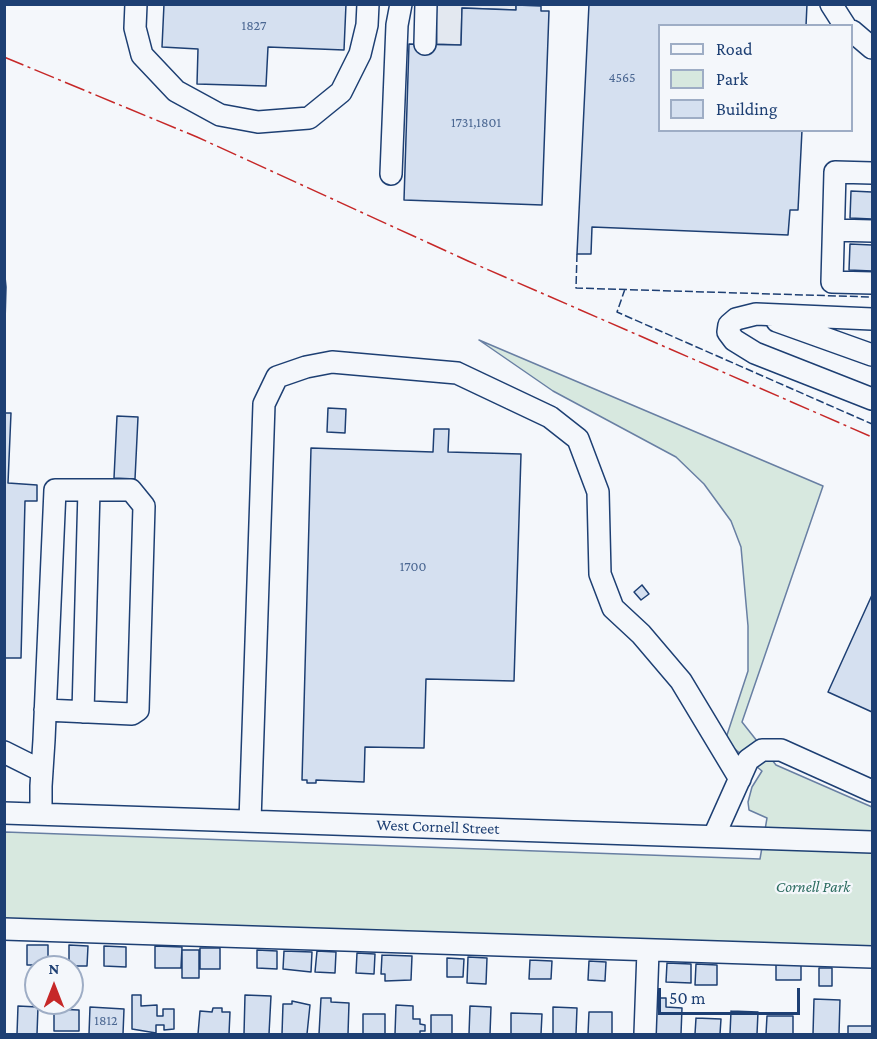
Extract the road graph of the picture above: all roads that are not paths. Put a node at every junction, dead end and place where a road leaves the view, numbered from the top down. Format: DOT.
graph roads {
  1 [pos="136,4"];
  2 [pos="368,4"];
  3 [pos="401,4"];
  4 [pos="426,4"];
  5 [pos="831,4"];
  6 [pos="844,24"];
  7 [pos="853,31"];
  8 [pos="425,44"];
  9 [pos="873,48"];
  10 [pos="873,173"];
  11 [pos="391,174"];
  12 [pos="834,230"];
  13 [pos="873,231"];
  14 [pos="873,283"];
  15 [pos="756,314"];
  16 [pos="873,319"];
  17 [pos="873,355"];
  18 [pos="873,399"];
  19 [pos="89,490"];
  20 [pos="45,710"];
  21 [pos="83,712"];
  22 [pos="4,752"];
  23 [pos="42,771"];
  24 [pos="740,779"];
  25 [pos="873,791"];
  26 [pos="4,813"];
  27 [pos="41,814"];
  28 [pos="250,821"];
  29 [pos="714,836"];
  30 [pos="873,842"];
  31 [pos="4,929"];
  32 [pos="648,951"];
  33 [pos="873,957"];
  34 [pos="645,1035"];
  1 -- 2 [label="street"];
  3 -- 11 [label="street"];
  4 -- 8 [label="street"];
  5 -- 6 [label="street"];
  7 -- 9 [label="street"];
  10 -- 12 [label="street"];
  12 -- 13 [label="street"];
  12 -- 14 [label="street"];
  15 -- 16 [label="street"];
  15 -- 17 [label="street"];
  15 -- 18 [label="street"];
  19 -- 20 [label="street"];
  19 -- 21 [label="street"];
  19 -- 21 [label="street"];
  20 -- 21 [label="street"];
  20 -- 23 [label="street"];
  22 -- 23 [label="street"];
  23 -- 27 [label="street"];
  24 -- 25 [label="street"];
  24 -- 28 [label="street"];
  24 -- 29 [label="street"];
  26 -- 27 [label="street, West Cornell Street"];
  27 -- 28 [label="street, West Cornell Street"];
  28 -- 29 [label="street, West Cornell Street"];
  29 -- 30 [label="street, West Cornell Street"];
  31 -- 32 [label="street"];
  32 -- 33 [label="street"];
  32 -- 34 [label="street"];
}
